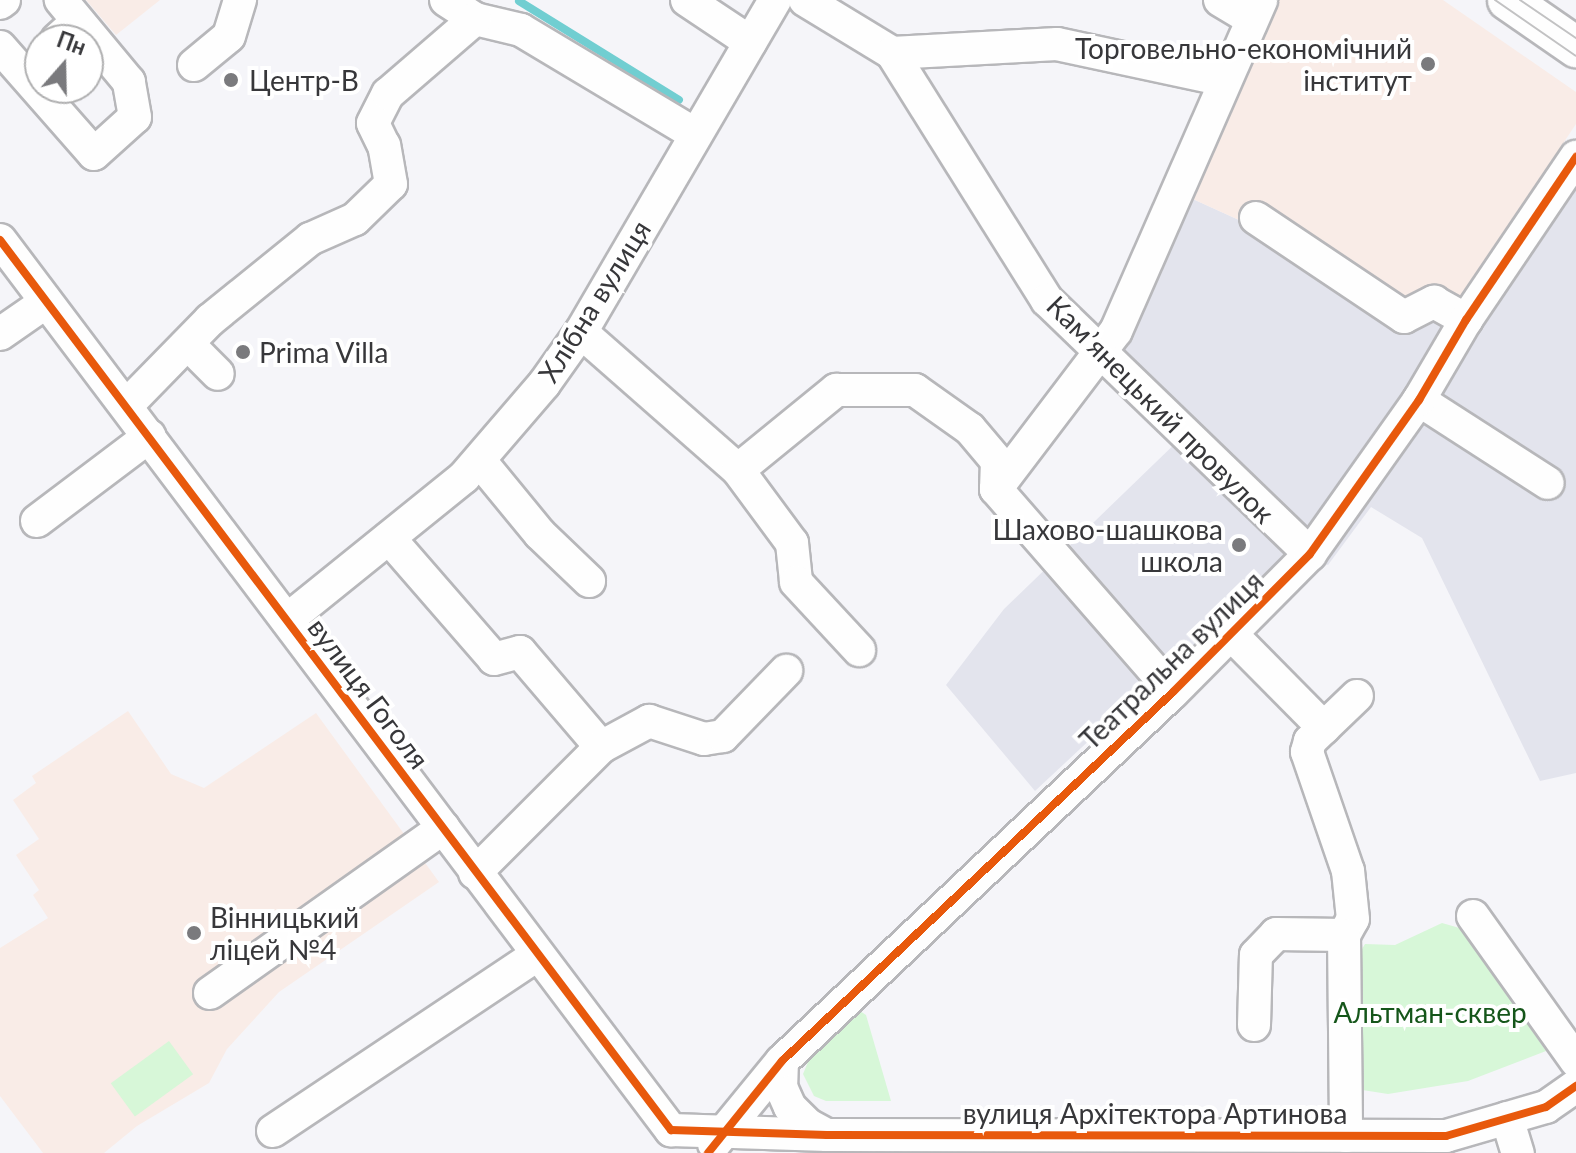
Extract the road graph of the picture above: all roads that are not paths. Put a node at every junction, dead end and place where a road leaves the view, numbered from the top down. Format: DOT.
graph roads {
  1 [pos="240,0"];
  2 [pos="446,0"];
  3 [pos="687,0"];
  4 [pos="775,0"];
  5 [pos="805,0"];
  6 [pos="1220,0"];
  7 [pos="1508,0"];
  8 [pos="1256,10"];
  9 [pos="475,19"];
  10 [pos="750,42"];
  11 [pos="0,47"];
  12 [pos="1576,47"];
  13 [pos="892,53"];
  14 [pos="104,58"];
  15 [pos="24,59"];
  16 [pos="194,65"];
  17 [pos="1225,80"];
  18 [pos="59,104"];
  19 [pos="695,134"];
  20 [pos="1576,157"];
  21 [pos="1256,218"];
  22 [pos="0,240"];
  23 [pos="46,302"];
  24 [pos="1466,320"];
  25 [pos="581,332"];
  26 [pos="0,334"];
  27 [pos="188,344"];
  28 [pos="1101,353"];
  29 [pos="218,374"];
  30 [pos="1419,400"];
  31 [pos="127,405"];
  32 [pos="150,436"];
  33 [pos="480,461"];
  34 [pos="738,470"];
  35 [pos="1548,483"];
  36 [pos="996,489"];
  37 [pos="37,521"];
  38 [pos="389,538"];
  39 [pos="1310,554"];
  40 [pos="589,581"];
  41 [pos="287,620"];
  42 [pos="1231,634"];
  43 [pos="859,650"];
  44 [pos="786,671"];
  45 [pos="1173,692"];
  46 [pos="1357,696"];
  47 [pos="1324,728"];
  48 [pos="601,747"];
  49 [pos="443,828"];
  50 [pos="475,873"];
  51 [pos="1473,916"];
  52 [pos="1344,935"];
  53 [pos="537,955"];
  54 [pos="210,993"];
  55 [pos="1254,1025"];
  56 [pos="782,1061"];
  57 [pos="1576,1061"];
  58 [pos="1576,1086"];
  59 [pos="1507,1118"];
  60 [pos="273,1131"];
  61 [pos="827,1135"];
  62 [pos="1346,1136"];
  63 [pos="715,1143"];
  64 [pos="1293,1145"];
  65 [pos="1518,1153"];
  1 -- 16 [label="street"];
  2 -- 9 [label="street"];
  3 -- 10 [label="street"];
  4 -- 10 [label="street, Хлібна вулиця"];
  5 -- 13 [label="street"];
  6 -- 8 [label="street"];
  7 -- 12 [label="main road"];
  8 -- 17 [label="street"];
  9 -- 19 [label="street"];
  9 -- 27 [label="street"];
  10 -- 19 [label="street, Хлібна вулиця"];
  11 -- 15 [label="street"];
  13 -- 17 [label="street"];
  13 -- 28 [label="street, Камʼянецький провулок"];
  14 -- 18 [label="street"];
  17 -- 28 [label="street"];
  19 -- 25 [label="street, Хлібна вулиця"];
  20 -- 24 [label="street, Театральна вулиця"];
  21 -- 24 [label="street"];
  22 -- 23 [label="street, вулиця Гоголя"];
  23 -- 26 [label="street"];
  23 -- 31 [label="street, вулиця Гоголя"];
  24 -- 30 [label="street, Театральна вулиця"];
  25 -- 33 [label="street, Хлібна вулиця"];
  25 -- 34 [label="street"];
  27 -- 29 [label="street"];
  27 -- 31 [label="street"];
  28 -- 36 [label="street"];
  28 -- 39 [label="street, Камʼянецький провулок"];
  30 -- 35 [label="street"];
  30 -- 39 [label="street, Театральна вулиця"];
  31 -- 32 [label="street, вулиця Гоголя"];
  32 -- 37 [label="street"];
  32 -- 41 [label="street, вулиця Гоголя"];
  33 -- 38 [label="street, Хлібна вулиця"];
  33 -- 40 [label="street"];
  34 -- 36 [label="street"];
  34 -- 43 [label="street"];
  36 -- 45 [label="street"];
  38 -- 41 [label="street, Хлібна вулиця"];
  38 -- 48 [label="street"];
  39 -- 42 [label="street, Театральна вулиця"];
  41 -- 49 [label="street, вулиця Гоголя"];
  42 -- 45 [label="street, Театральна вулиця"];
  42 -- 47 [label="street"];
  44 -- 48 [label="street"];
  45 -- 56 [label="street, Театральна вулиця"];
  46 -- 47 [label="street"];
  47 -- 52 [label="street"];
  48 -- 50 [label="street"];
  49 -- 50 [label="street, вулиця Гоголя"];
  49 -- 54 [label="street"];
  50 -- 53 [label="street, вулиця Гоголя"];
  51 -- 57 [label="street"];
  52 -- 55 [label="street"];
  52 -- 62 [label="street"];
  53 -- 60 [label="street"];
  53 -- 63 [label="street, вулиця Гоголя"];
  56 -- 61 [label="street"];
  56 -- 63 [label="street, Театральна вулиця"];
  58 -- 59 [label="street, вулиця Архітектора Артинова"];
  59 -- 62 [label="street, вулиця Архітектора Артинова"];
  59 -- 65 [label="street"];
  61 -- 63 [label="street, вулиця Архітектора Артинова"];
  61 -- 64 [label="street, вулиця Архітектора Артинова"];
  62 -- 64 [label="street, вулиця Архітектора Артинова"];
}
